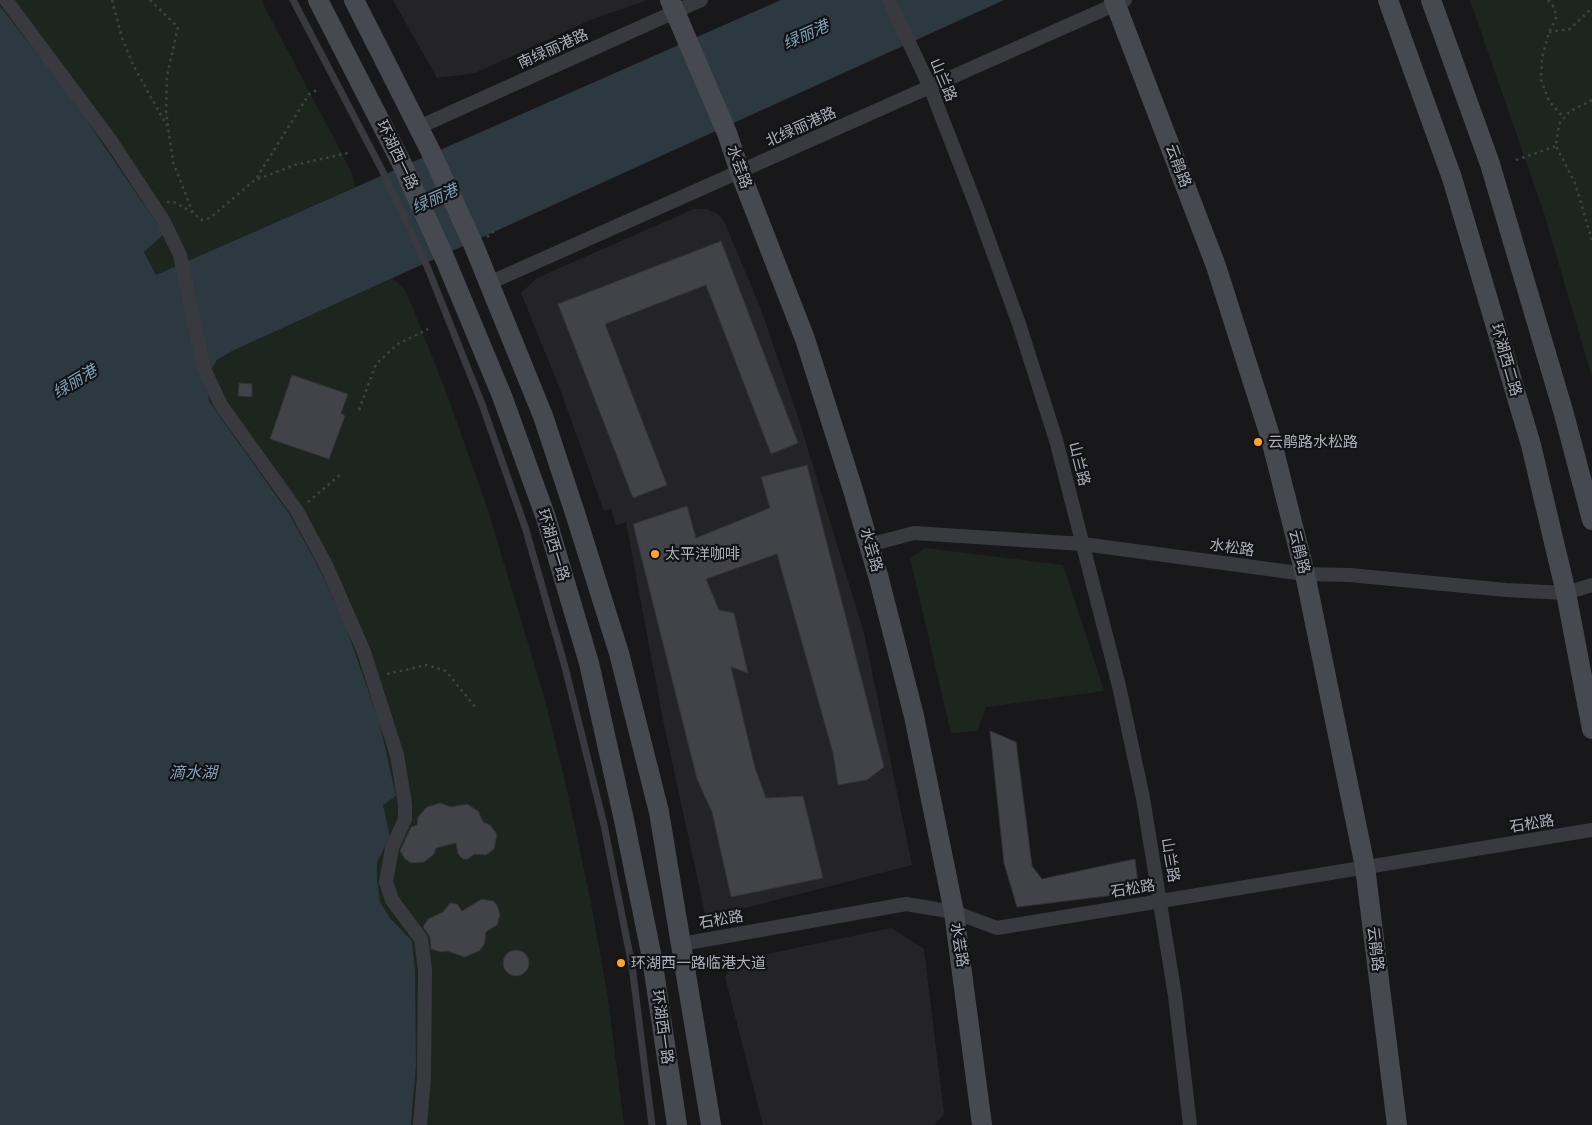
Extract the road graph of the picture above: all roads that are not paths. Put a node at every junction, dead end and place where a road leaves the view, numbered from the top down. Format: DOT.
graph roads {
  1 [pos="6,0"];
  2 [pos="293,0"];
  3 [pos="318,0"];
  4 [pos="354,0"];
  5 [pos="701,0"];
  6 [pos="889,0"];
  7 [pos="1388,0"];
  8 [pos="1431,0"];
  9 [pos="1119,1"];
  10 [pos="673,6"];
  11 [pos="930,87"];
  12 [pos="419,127"];
  13 [pos="740,172"];
  14 [pos="489,283"];
  15 [pos="1592,520"];
  16 [pos="1083,544"];
  17 [pos="869,545"];
  18 [pos="1305,574"];
  19 [pos="1592,585"];
  20 [pos="1566,593"];
  21 [pos="1592,729"];
  22 [pos="1592,830"];
  23 [pos="1365,867"];
  24 [pos="1161,901"];
  25 [pos="954,912"];
  26 [pos="682,944"];
  27 [pos="420,1125"];
  28 [pos="652,1125"];
  29 [pos="677,1125"];
  30 [pos="711,1125"];
  31 [pos="982,1125"];
  32 [pos="1190,1125"];
  33 [pos="1398,1125"];
  1 -- 27 [label="street"];
  2 -- 28 [label="lane"];
  3 -- 29 [label="main road, 环湖西一路"];
  4 -- 12 [label="main road, 环湖西一路"];
  5 -- 10 [label="street, 南绿丽港路"];
  6 -- 11 [label="street, 山兰路"];
  7 -- 20 [label="main road, 环湖西二路"];
  8 -- 15 [label="main road"];
  9 -- 11 [label="street, 北绿丽港路"];
  9 -- 18 [label="main road, 云鹃路"];
  10 -- 12 [label="street, 南绿丽港路"];
  10 -- 13 [label="main road, 水芸路"];
  11 -- 13 [label="street, 北绿丽港路"];
  11 -- 16 [label="street, 山兰路"];
  12 -- 14 [label="main road, 环湖西一路"];
  13 -- 14 [label="street, 北绿丽港路"];
  13 -- 17 [label="main road, 水芸路"];
  14 -- 26 [label="main road, 环湖西一路"];
  16 -- 17 [label="street, 水松路"];
  16 -- 18 [label="street, 水松路"];
  16 -- 24 [label="street, 山兰路"];
  17 -- 25 [label="main road, 水芸路"];
  18 -- 20 [label="street, 水松路"];
  18 -- 23 [label="main road, 云鹃路"];
  19 -- 20 [label="street, 水松路"];
  20 -- 21 [label="main road, 环湖西二路"];
  22 -- 23 [label="street, 石松路"];
  23 -- 24 [label="street, 石松路"];
  23 -- 33 [label="main road, 云鹃路"];
  24 -- 25 [label="street, 石松路"];
  24 -- 32 [label="street, 山兰路"];
  25 -- 26 [label="street, 石松路"];
  25 -- 31 [label="main road, 水芸路"];
  26 -- 30 [label="main road, 环湖西一路"];
}
